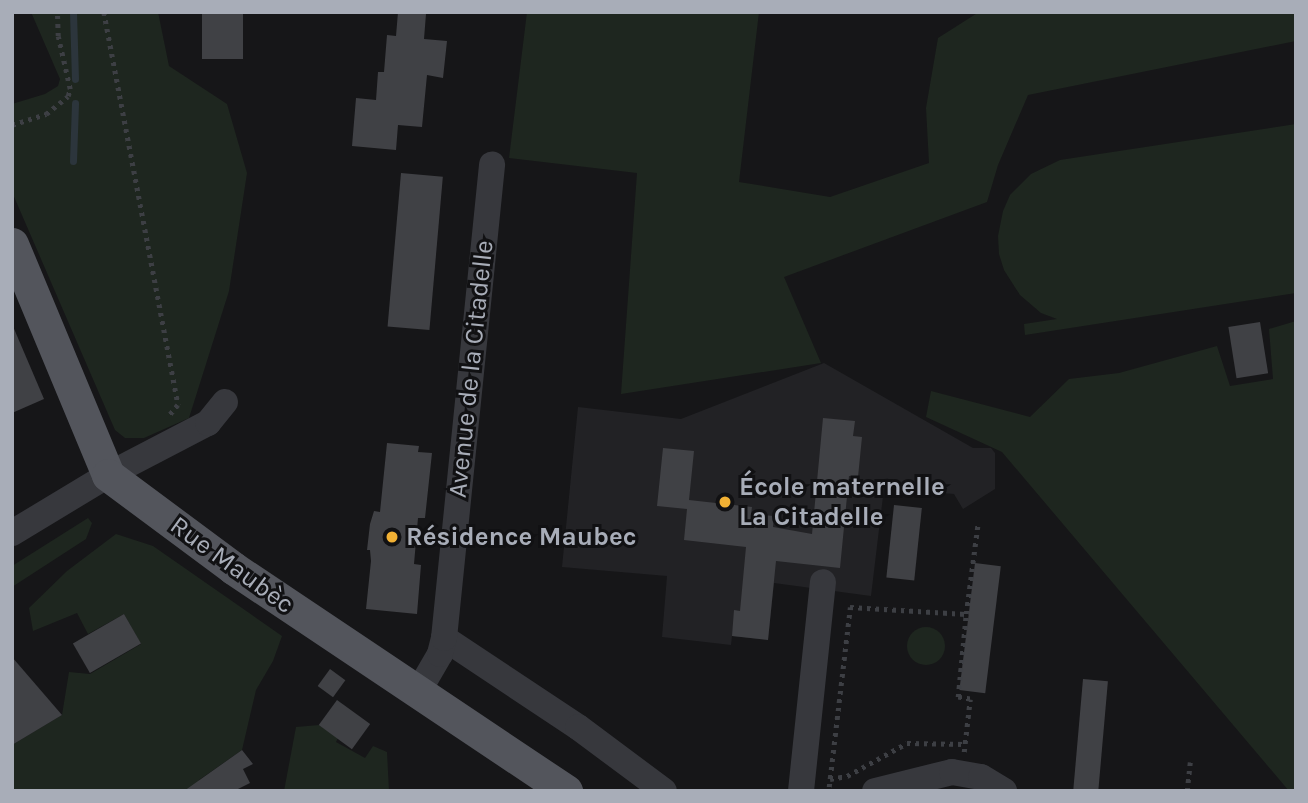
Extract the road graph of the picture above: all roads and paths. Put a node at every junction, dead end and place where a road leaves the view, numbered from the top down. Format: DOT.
graph roads {
  1 [pos="57,12"];
  2 [pos="104,12"];
  3 [pos="12,125"];
  4 [pos="492,164"];
  5 [pos="12,244"];
  6 [pos="225,402"];
  7 [pos="161,425"];
  8 [pos="108,475"];
  9 [pos="978,523"];
  10 [pos="12,533"];
  11 [pos="823,582"];
  12 [pos="966,614"];
  13 [pos="444,638"];
  14 [pos="418,692"];
  15 [pos="965,744"];
  16 [pos="1190,762"];
  17 [pos="961,774"];
  18 [pos="830,779"];
  19 [pos="829,787"];
  20 [pos="566,791"];
  21 [pos="664,791"];
  22 [pos="801,791"];
  23 [pos="876,791"];
  24 [pos="1004,791"];
  25 [pos="1187,791"];
  1 -- 3 [label="path"];
  2 -- 7 [label="path"];
  4 -- 13 [label="street, Avenue de la Citadelle"];
  5 -- 8 [label="main road"];
  6 -- 8 [label="street"];
  8 -- 10 [label="street"];
  8 -- 14 [label="main road, Rue Maubèc"];
  9 -- 12 [label="path"];
  11 -- 22 [label="street"];
  12 -- 15 [label="path"];
  12 -- 18 [label="path"];
  13 -- 14 [label="street, Avenue de la Citadelle"];
  13 -- 21 [label="street"];
  14 -- 20 [label="main road, Rue Maubèc"];
  15 -- 17 [label="path"];
  15 -- 18 [label="path"];
  16 -- 25 [label="path"];
  17 -- 23 [label="street"];
  17 -- 24 [label="street"];
  18 -- 19 [label="path"];
}
